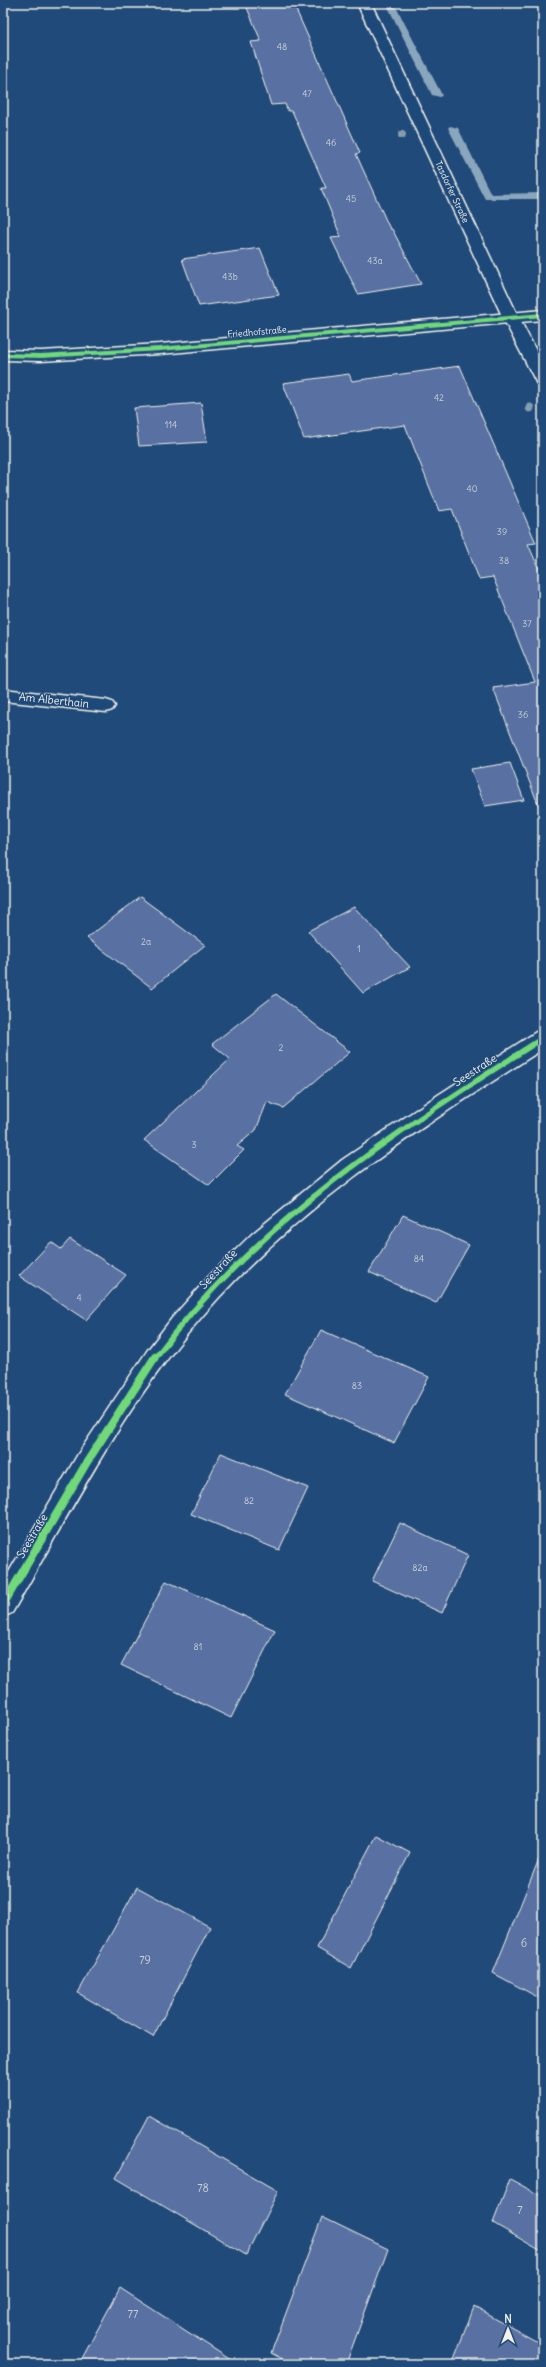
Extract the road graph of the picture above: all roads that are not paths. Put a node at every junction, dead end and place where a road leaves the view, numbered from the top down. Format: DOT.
graph roads {
  1 [pos="364,3"];
  2 [pos="543,315"];
  3 [pos="511,318"];
  4 [pos="3,355"];
  5 [pos="543,380"];
  6 [pos="3,695"];
  7 [pos="106,706"];
  8 [pos="543,1038"];
  9 [pos="3,1605"];
  1 -- 3 [label="street, Tasdorfer Straße"];
  2 -- 3 [label="street, Friedhofstraße"];
  3 -- 4 [label="street, Friedhofstraße"];
  3 -- 5 [label="street, Tasdorfer Straße"];
  6 -- 7 [label="lane, Am Alberthain"];
  8 -- 9 [label="street, Seestraße"];
}
